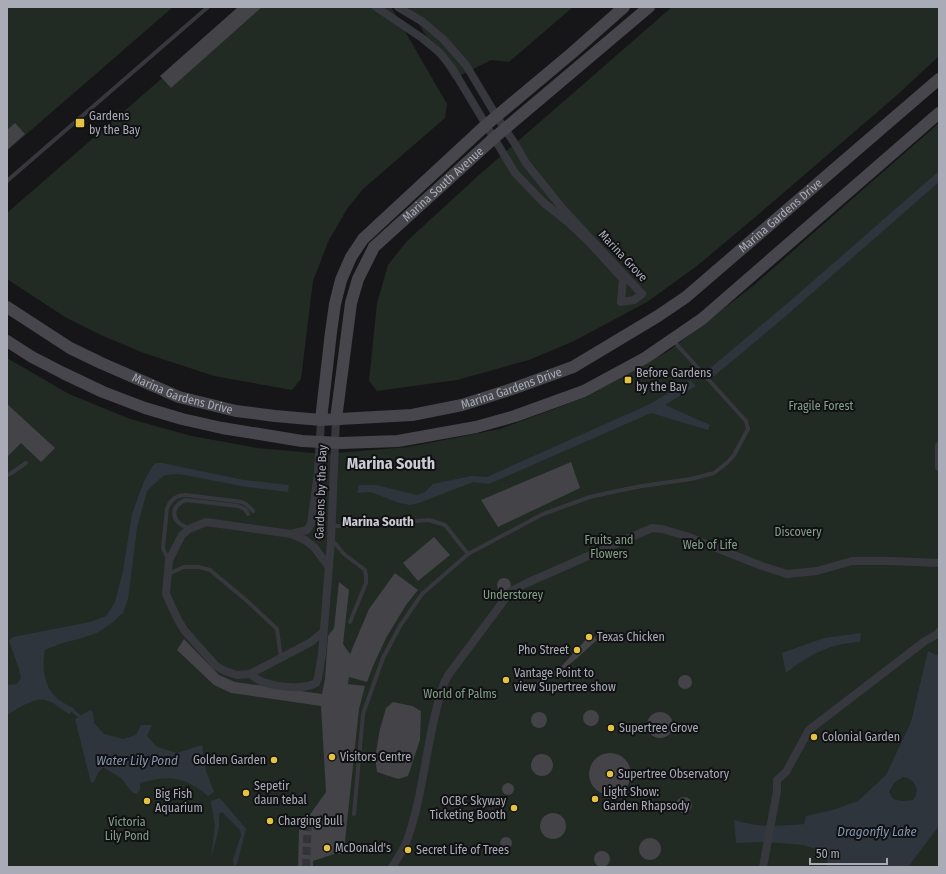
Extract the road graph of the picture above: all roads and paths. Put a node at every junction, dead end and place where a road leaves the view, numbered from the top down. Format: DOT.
graph roads {
  1 [pos="208,7"];
  2 [pos="376,7"];
  3 [pos="398,7"];
  4 [pos="624,7"];
  5 [pos="648,7"];
  6 [pos="939,79"];
  7 [pos="939,113"];
  8 [pos="497,117"];
  9 [pos="486,125"];
  10 [pos="505,129"];
  11 [pos="494,138"];
  12 [pos="7,181"];
  13 [pos="7,307"];
  14 [pos="673,339"];
  15 [pos="7,341"];
  16 [pos="336,419"];
  17 [pos="321,420"];
  18 [pos="319,442"];
  19 [pos="335,443"];
  20 [pos="939,446"];
  21 [pos="26,463"];
  22 [pos="939,467"];
  23 [pos="7,475"];
  24 [pos="253,511"];
  25 [pos="248,514"];
  26 [pos="332,526"];
  27 [pos="189,529"];
  28 [pos="291,534"];
  29 [pos="331,540"];
  30 [pos="468,554"];
  31 [pos="169,560"];
  32 [pos="939,563"];
  33 [pos="329,567"];
  34 [pos="167,574"];
  35 [pos="350,622"];
  36 [pos="323,632"];
  37 [pos="939,632"];
  38 [pos="281,658"];
  39 [pos="250,674"];
  40 [pos="354,814"];
  41 [pos="763,866"];
  42 [pos="392,867"];
  1 -- 12 [label="lane"];
  2 -- 9 [label="street, Marina Grove"];
  3 -- 8 [label="street, Marina Grove"];
  4 -- 8 [label="main road, Marina South Avenue"];
  5 -- 10 [label="main road, Marina South Avenue"];
  6 -- 16 [label="main road, Marina Gardens Drive"];
  7 -- 14 [label="main road, Marina Gardens Drive"];
  8 -- 9 [label="main road, Marina South Avenue"];
  8 -- 10 [label="street, Marina Grove"];
  9 -- 11 [label="street, Marina Grove"];
  9 -- 17 [label="main road, Marina South Avenue"];
  10 -- 11 [label="main road, Marina South Avenue"];
  10 -- 11 [label="street, Marina Grove"];
  11 -- 16 [label="main road, Marina South Avenue"];
  13 -- 17 [label="main road, Marina Gardens Drive"];
  14 -- 19 [label="main road, Marina Gardens Drive"];
  14 -- 30 [label="lane"];
  15 -- 18 [label="main road, Marina Gardens Drive"];
  16 -- 17 [label="main road, Marina Gardens Drive"];
  16 -- 19 [label="street, Gardens by the Bay"];
  17 -- 18 [label="street, Gardens by the Bay"];
  18 -- 19 [label="main road, Marina Gardens Drive"];
  18 -- 28 [label="street, Gardens by the Bay"];
  19 -- 26 [label="street, Gardens by the Bay"];
  20 -- 22 [label="street"];
  21 -- 23 [label="lane"];
  24 -- 31 [label="lane"];
  25 -- 27 [label="lane"];
  26 -- 29 [label="street, Gardens by the Bay"];
  26 -- 30 [label="lane"];
  27 -- 28 [label="street, Gardens by the Bay"];
  27 -- 31 [label="street"];
  28 -- 33 [label="street, Gardens by the Bay"];
  29 -- 33 [label="street, Gardens by the Bay"];
  29 -- 35 [label="lane"];
  30 -- 40 [label="lane"];
  31 -- 34 [label="street"];
  32 -- 42 [label="street"];
  33 -- 36 [label="street, Gardens by the Bay"];
  34 -- 38 [label="lane"];
  34 -- 39 [label="street"];
  36 -- 38 [label="street"];
  36 -- 39 [label="street, Gardens by the Bay"];
  37 -- 41 [label="street"];
  38 -- 39 [label="street"];
}
